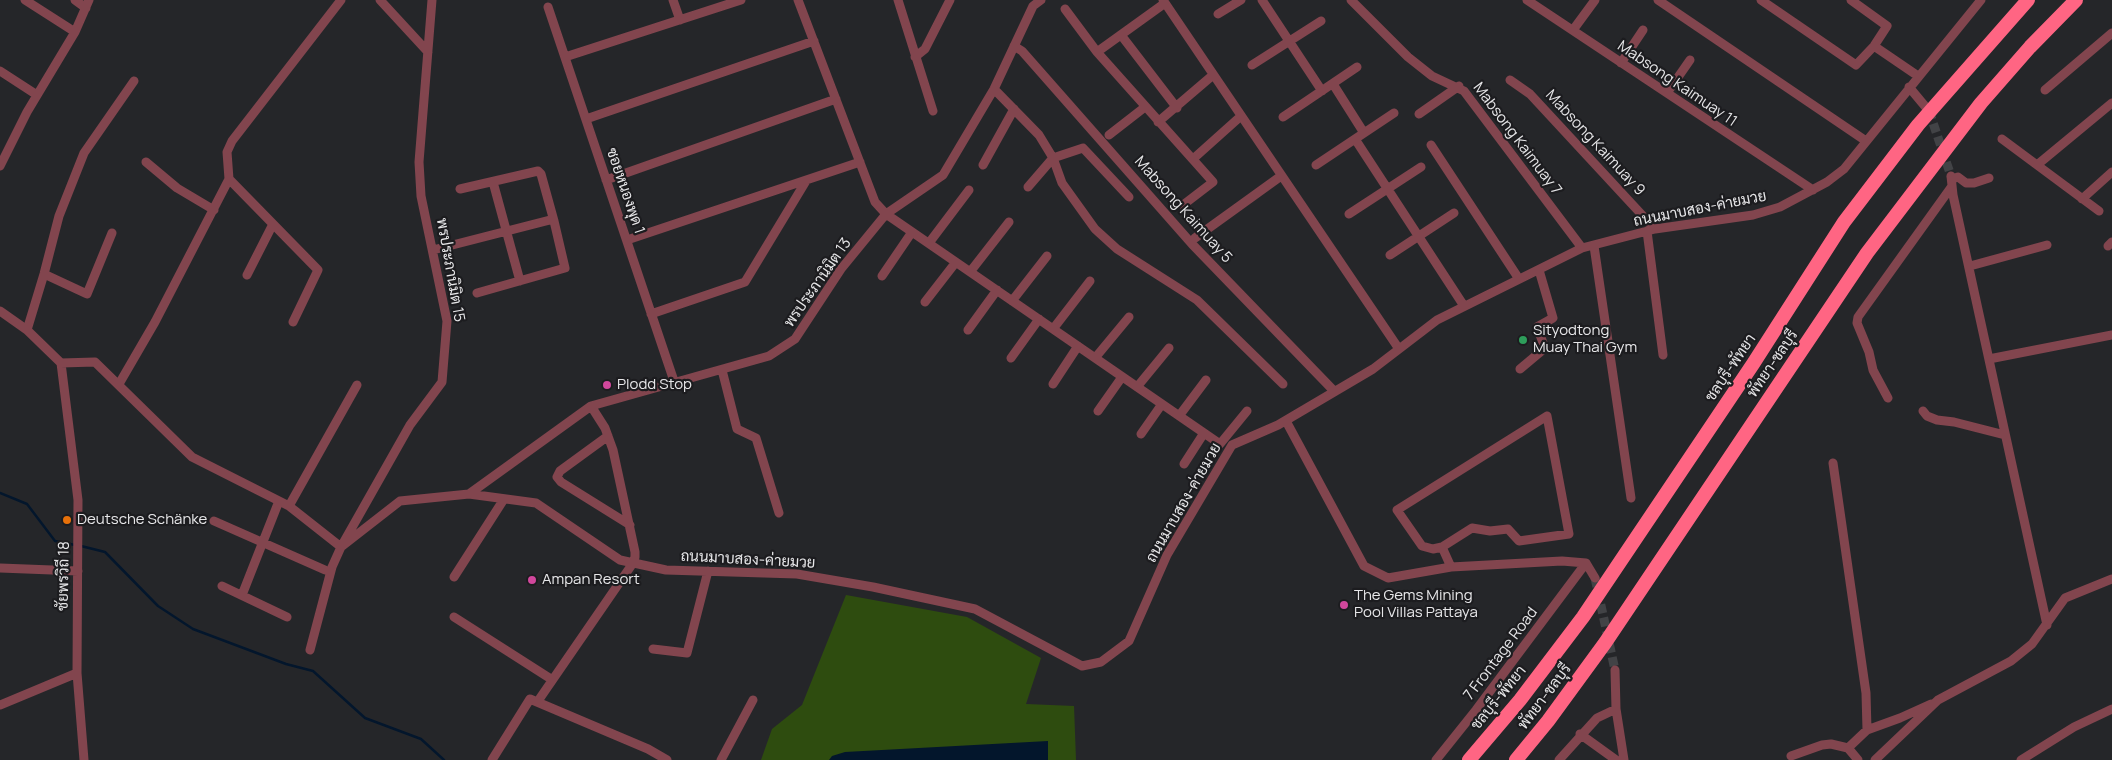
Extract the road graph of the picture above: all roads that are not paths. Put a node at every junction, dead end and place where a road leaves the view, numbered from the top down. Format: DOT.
graph roads {
  1 [pos="25,0"];
  2 [pos="75,0"];
  3 [pos="341,0"];
  4 [pos="380,0"];
  5 [pos="432,0"];
  6 [pos="673,0"];
  7 [pos="741,0"];
  8 [pos="798,0"];
  9 [pos="898,0"];
  10 [pos="950,0"];
  11 [pos="1041,0"];
  12 [pos="1241,0"];
  13 [pos="1262,0"];
  14 [pos="1352,0"];
  15 [pos="1527,0"];
  16 [pos="1595,0"];
  17 [pos="1658,0"];
  18 [pos="1761,0"];
  19 [pos="1851,0"];
  20 [pos="1981,0"];
  21 [pos="2028,0"];
  22 [pos="2076,0"];
  23 [pos="1164,2"];
  24 [pos="88,4"];
  25 [pos="548,7"];
  26 [pos="1065,9"];
  27 [pos="1218,14"];
  28 [pos="680,20"];
  29 [pos="1321,21"];
  30 [pos="1573,30"];
  31 [pos="1643,30"];
  32 [pos="75,32"];
  33 [pos="2112,32"];
  34 [pos="1121,34"];
  35 [pos="814,41"];
  36 [pos="1289,42"];
  37 [pos="1014,46"];
  38 [pos="1874,46"];
  39 [pos="428,52"];
  40 [pos="1097,52"];
  41 [pos="565,57"];
  42 [pos="915,57"];
  43 [pos="1690,60"];
  44 [pos="1621,63"];
  45 [pos="1252,65"];
  46 [pos="1358,67"];
  47 [pos="0,71"];
  48 [pos="1213,75"];
  49 [pos="1918,76"];
  50 [pos="1510,80"];
  51 [pos="134,81"];
  52 [pos="1333,84"];
  53 [pos="1459,86"];
  54 [pos="1909,87"];
  55 [pos="994,89"];
  56 [pos="2045,90"];
  57 [pos="1322,91"];
  58 [pos="1667,93"];
  59 [pos="37,95"];
  60 [pos="836,99"];
  61 [pos="2112,104"];
  62 [pos="1145,107"];
  63 [pos="1177,108"];
  64 [pos="1014,109"];
  65 [pos="1929,110"];
  66 [pos="933,111"];
  67 [pos="1394,113"];
  68 [pos="1419,114"];
  69 [pos="1241,116"];
  70 [pos="1282,117"];
  71 [pos="586,119"];
  72 [pos="1158,122"];
  73 [pos="1364,134"];
  74 [pos="1109,135"];
  75 [pos="1355,139"];
  76 [pos="2002,139"];
  77 [pos="1866,141"];
  78 [pos="1431,145"];
  79 [pos="1053,158"];
  80 [pos="1193,158"];
  81 [pos="146,162"];
  82 [pos="860,162"];
  83 [pos="983,165"];
  84 [pos="1316,165"];
  85 [pos="2037,165"];
  86 [pos="0,166"];
  87 [pos="1421,167"];
  88 [pos="2112,172"];
  89 [pos="1281,176"];
  90 [pos="1989,178"];
  91 [pos="229,179"];
  92 [pos="606,180"];
  93 [pos="806,180"];
  94 [pos="1952,180"];
  95 [pos="493,182"];
  96 [pos="1028,187"];
  97 [pos="460,189"];
  98 [pos="1388,189"];
  99 [pos="970,190"];
  100 [pos="1813,190"];
  101 [pos="1129,197"];
  102 [pos="2082,199"];
  103 [pos="1183,205"];
  104 [pos="214,210"];
  105 [pos="2099,211"];
  106 [pos="1454,212"];
  107 [pos="886,214"];
  108 [pos="1349,214"];
  109 [pos="554,222"];
  110 [pos="1009,222"];
  111 [pos="274,224"];
  112 [pos="1651,230"];
  113 [pos="507,231"];
  114 [pos="912,232"];
  115 [pos="112,233"];
  116 [pos="1419,236"];
  117 [pos="1195,238"];
  118 [pos="627,240"];
  119 [pos="929,243"];
  120 [pos="2048,245"];
  121 [pos="1594,246"];
  122 [pos="1582,248"];
  123 [pos="433,250"];
  124 [pos="1390,255"];
  125 [pos="1047,256"];
  126 [pos="956,262"];
  127 [pos="1970,266"];
  128 [pos="1539,270"];
  129 [pos="970,272"];
  130 [pos="44,274"];
  131 [pos="247,275"];
  132 [pos="882,276"];
  133 [pos="1519,279"];
  134 [pos="520,281"];
  135 [pos="1090,281"];
  136 [pos="997,290"];
  137 [pos="477,292"];
  138 [pos="1012,301"];
  139 [pos="925,302"];
  140 [pos="1464,306"];
  141 [pos="0,311"];
  142 [pos="652,314"];
  143 [pos="1129,317"];
  144 [pos="1039,319"];
  145 [pos="293,322"];
  146 [pos="1053,329"];
  147 [pos="27,330"];
  148 [pos="968,330"];
  149 [pos="2112,335"];
  150 [pos="1078,346"];
  151 [pos="1170,348"];
  152 [pos="1399,349"];
  153 [pos="1663,355"];
  154 [pos="1010,358"];
  155 [pos="1095,358"];
  156 [pos="1989,359"];
  157 [pos="61,363"];
  158 [pos="1520,369"];
  159 [pos="722,370"];
  160 [pos="1122,377"];
  161 [pos="1206,380"];
  162 [pos="118,384"];
  163 [pos="675,384"];
  164 [pos="1053,384"];
  165 [pos="1283,384"];
  166 [pos="357,385"];
  167 [pos="1137,387"];
  168 [pos="1334,390"];
  169 [pos="1888,398"];
  170 [pos="1162,404"];
  171 [pos="591,406"];
  172 [pos="1098,411"];
  173 [pos="1247,411"];
  174 [pos="1923,411"];
  175 [pos="1179,416"];
  176 [pos="1286,421"];
  177 [pos="1204,433"];
  178 [pos="1141,434"];
  179 [pos="2005,435"];
  180 [pos="608,436"];
  181 [pos="1833,463"];
  182 [pos="1184,464"];
  183 [pos="469,494"];
  184 [pos="1631,498"];
  185 [pos="504,499"];
  186 [pos="279,501"];
  187 [pos="289,506"];
  188 [pos="779,513"];
  189 [pos="214,521"];
  190 [pos="630,525"];
  191 [pos="262,543"];
  192 [pos="341,547"];
  193 [pos="1442,547"];
  194 [pos="633,563"];
  195 [pos="1586,563"];
  196 [pos="1450,567"];
  197 [pos="0,568"];
  198 [pos="78,570"];
  199 [pos="325,570"];
  200 [pos="708,571"];
  201 [pos="454,577"];
  202 [pos="1595,578"];
  203 [pos="2112,579"];
  204 [pos="222,586"];
  205 [pos="242,595"];
  206 [pos="287,617"];
  207 [pos="454,617"];
  208 [pos="2047,625"];
  209 [pos="653,649"];
  210 [pos="310,650"];
  211 [pos="1615,670"];
  212 [pos="77,674"];
  213 [pos="551,679"];
  214 [pos="753,700"];
  215 [pos="1938,700"];
  216 [pos="538,701"];
  217 [pos="0,705"];
  218 [pos="2112,708"];
  219 [pos="1616,710"];
  220 [pos="1867,730"];
  221 [pos="1580,734"];
  222 [pos="1848,748"];
  223 [pos="1791,756"];
  224 [pos="84,760"];
  225 [pos="492,760"];
  226 [pos="667,760"];
  227 [pos="721,760"];
  228 [pos="1436,760"];
  229 [pos="1469,760"];
  230 [pos="1516,760"];
  231 [pos="1559,760"];
  232 [pos="1616,760"];
  233 [pos="1624,760"];
  234 [pos="1858,760"];
  235 [pos="1875,760"];
  236 [pos="2021,760"];
  1 -- 32 [label="street"];
  2 -- 24 [label="street"];
  3 -- 91 [label="street"];
  4 -- 39 [label="street"];
  5 -- 39 [label="street, พรประภานิมิต 15"];
  6 -- 28 [label="street"];
  7 -- 28 [label="street"];
  8 -- 35 [label="street"];
  9 -- 42 [label="street"];
  10 -- 42 [label="street"];
  11 -- 37 [label="street, พรประภานิมิต 13"];
  12 -- 27 [label="street"];
  13 -- 36 [label="street"];
  14 -- 53 [label="street, Mabsong Kaimuay 7"];
  15 -- 30 [label="street, Mabsong Kaimuay 11"];
  16 -- 30 [label="street"];
  17 -- 77 [label="street"];
  18 -- 38 [label="street"];
  19 -- 38 [label="street"];
  20 -- 49 [label="street, ถนนมาบสอง-ค่ายมวย"];
  21 -- 229 [label="highway, ชลบุรี-พัทยา"];
  22 -- 230 [label="highway, พัทยา-ชลบุรี"];
  23 -- 34 [label="street"];
  23 -- 48 [label="street"];
  24 -- 32 [label="street"];
  25 -- 41 [label="street, ซอยหนองพุด 1"];
  26 -- 40 [label="street"];
  28 -- 41 [label="street"];
  29 -- 36 [label="street"];
  30 -- 44 [label="street, Mabsong Kaimuay 11"];
  31 -- 44 [label="street"];
  32 -- 59 [label="street"];
  33 -- 56 [label="street"];
  34 -- 40 [label="street"];
  34 -- 63 [label="street"];
  35 -- 60 [label="street"];
  35 -- 71 [label="street"];
  36 -- 45 [label="street"];
  36 -- 57 [label="street"];
  37 -- 55 [label="street, พรประภานิมิต 13"];
  37 -- 168 [label="street, Mabsong Kaimuay 5"];
  38 -- 49 [label="street"];
  39 -- 123 [label="street, พรประภานิมิต 15"];
  40 -- 62 [label="street"];
  41 -- 71 [label="street, ซอยหนองพุด 1"];
  42 -- 66 [label="street"];
  43 -- 58 [label="street"];
  44 -- 58 [label="street, Mabsong Kaimuay 11"];
  46 -- 52 [label="street"];
  47 -- 59 [label="street"];
  48 -- 63 [label="street"];
  48 -- 69 [label="street"];
  49 -- 54 [label="street, ถนนมาบสอง-ค่ายมวย"];
  50 -- 112 [label="street, Mabsong Kaimuay 9"];
  51 -- 130 [label="street"];
  52 -- 57 [label="street"];
  52 -- 73 [label="street"];
  53 -- 68 [label="street"];
  53 -- 122 [label="street, Mabsong Kaimuay 7"];
  54 -- 65 [label="street"];
  54 -- 77 [label="street, ถนนมาบสอง-ค่ายมวย"];
  55 -- 64 [label="street"];
  55 -- 107 [label="street, พรประภานิมิต 13"];
  57 -- 70 [label="street"];
  58 -- 100 [label="street, Mabsong Kaimuay 11"];
  59 -- 86 [label="street"];
  60 -- 82 [label="street"];
  60 -- 92 [label="street"];
  61 -- 85 [label="street"];
  62 -- 72 [label="street"];
  62 -- 74 [label="street"];
  63 -- 72 [label="street"];
  64 -- 79 [label="street"];
  64 -- 83 [label="street"];
  67 -- 73 [label="street"];
  69 -- 80 [label="street"];
  69 -- 89 [label="street"];
  71 -- 92 [label="street, ซอยหนองพุด 1"];
  72 -- 80 [label="street"];
  73 -- 75 [label="street"];
  75 -- 84 [label="street"];
  75 -- 98 [label="street"];
  76 -- 85 [label="street"];
  77 -- 100 [label="street, ถนนมาบสอง-ค่ายมวย"];
  78 -- 133 [label="street"];
  79 -- 96 [label="street"];
  79 -- 101 [label="street"];
  79 -- 165 [label="street"];
  80 -- 103 [label="street"];
  81 -- 104 [label="street"];
  82 -- 93 [label="street"];
  82 -- 107 [label="street"];
  85 -- 102 [label="street"];
  87 -- 98 [label="street"];
  88 -- 102 [label="street"];
  89 -- 117 [label="street"];
  89 -- 152 [label="street"];
  90 -- 94 [label="street"];
  91 -- 104 [label="street"];
  91 -- 111 [label="street"];
  92 -- 118 [label="street, ซอยหนองพุด 1"];
  93 -- 118 [label="street"];
  93 -- 142 [label="street"];
  94 -- 127 [label="street"];
  94 -- 169 [label="street"];
  95 -- 97 [label="street"];
  95 -- 109 [label="street"];
  95 -- 113 [label="street"];
  98 -- 108 [label="street"];
  98 -- 116 [label="street"];
  99 -- 119 [label="street"];
  100 -- 112 [label="street, ถนนมาบสอง-ค่ายมวย"];
  102 -- 105 [label="street"];
  104 -- 162 [label="street"];
  106 -- 116 [label="street"];
  107 -- 114 [label="street"];
  107 -- 159 [label="street, พรประภานิมิต 13"];
  109 -- 113 [label="street"];
  109 -- 134 [label="street"];
  110 -- 129 [label="street"];
  111 -- 131 [label="street"];
  111 -- 145 [label="street"];
  112 -- 121 [label="street, ถนนมาบสอง-ค่ายมวย"];
  112 -- 153 [label="street"];
  113 -- 123 [label="street"];
  113 -- 134 [label="street"];
  114 -- 119 [label="street"];
  114 -- 132 [label="street"];
  115 -- 130 [label="street"];
  116 -- 124 [label="street"];
  116 -- 140 [label="street"];
  118 -- 142 [label="street, ซอยหนองพุด 1"];
  119 -- 126 [label="street"];
  120 -- 127 [label="street"];
  121 -- 122 [label="street, ถนนมาบสอง-ค่ายมวย"];
  121 -- 184 [label="street"];
  122 -- 128 [label="street, ถนนมาบสอง-ค่ายมวย"];
  123 -- 192 [label="street, พรประภานิมิต 15"];
  125 -- 138 [label="street"];
  126 -- 129 [label="street"];
  126 -- 139 [label="street"];
  127 -- 156 [label="street"];
  128 -- 133 [label="street, ถนนมาบสอง-ค่ายมวย"];
  128 -- 158 [label="street"];
  129 -- 136 [label="street"];
  130 -- 147 [label="street"];
  133 -- 140 [label="street, ถนนมาบสอง-ค่ายมวย"];
  134 -- 137 [label="street"];
  135 -- 146 [label="street"];
  136 -- 138 [label="street"];
  136 -- 148 [label="street"];
  138 -- 144 [label="street"];
  140 -- 152 [label="street, ถนนมาบสอง-ค่ายมวย"];
  141 -- 147 [label="street"];
  142 -- 163 [label="street, ซอยหนองพุด 1"];
  143 -- 155 [label="street"];
  144 -- 146 [label="street"];
  144 -- 154 [label="street"];
  146 -- 150 [label="street"];
  147 -- 157 [label="street"];
  149 -- 156 [label="street"];
  150 -- 155 [label="street"];
  150 -- 164 [label="street"];
  151 -- 167 [label="street"];
  152 -- 168 [label="street, ถนนมาบสอง-ค่ายมวย"];
  155 -- 160 [label="street"];
  156 -- 179 [label="street"];
  157 -- 162 [label="street"];
  157 -- 198 [label="street, ชัยพรวิถี 18"];
  159 -- 163 [label="street, พรประภานิมิต 13"];
  159 -- 188 [label="street"];
  160 -- 167 [label="street"];
  160 -- 172 [label="street"];
  161 -- 175 [label="street"];
  162 -- 186 [label="street"];
  163 -- 171 [label="street, พรประภานิมิต 13"];
  166 -- 187 [label="street"];
  167 -- 170 [label="street"];
  168 -- 176 [label="street, ถนนมาบสอง-ค่ายมวย"];
  170 -- 175 [label="street"];
  170 -- 178 [label="street"];
  171 -- 180 [label="street"];
  171 -- 183 [label="street, พรประภานิมิต 13"];
  173 -- 177 [label="street"];
  174 -- 179 [label="street"];
  175 -- 177 [label="street"];
  176 -- 196 [label="street"];
  176 -- 200 [label="street, ถนนมาบสอง-ค่ายมวย"];
  177 -- 182 [label="street"];
  179 -- 208 [label="street"];
  180 -- 190 [label="street"];
  180 -- 190 [label="street"];
  181 -- 220 [label="street"];
  183 -- 185 [label="street, ถนนมาบสอง-ค่ายมวย"];
  183 -- 192 [label="street, ถนนมาบสอง-ค่ายมวย"];
  185 -- 194 [label="street, ถนนมาบสอง-ค่ายมวย"];
  185 -- 201 [label="street"];
  186 -- 187 [label="street"];
  186 -- 191 [label="street"];
  187 -- 192 [label="street"];
  189 -- 191 [label="street"];
  190 -- 194 [label="street"];
  191 -- 199 [label="street"];
  191 -- 205 [label="street"];
  192 -- 210 [label="street, พรประภานิมิต 15"];
  193 -- 193 [label="street"];
  193 -- 196 [label="street"];
  194 -- 200 [label="street, ถนนมาบสอง-ค่ายมวย"];
  194 -- 213 [label="street"];
  195 -- 196 [label="street"];
  195 -- 202 [label="street"];
  195 -- 228 [label="street, 7 Frontage Road"];
  197 -- 198 [label="street"];
  198 -- 212 [label="street, ชัยพรวิถี 18"];
  200 -- 209 [label="street"];
  203 -- 208 [label="street"];
  204 -- 205 [label="street"];
  205 -- 206 [label="street"];
  207 -- 213 [label="street"];
  208 -- 215 [label="street"];
  211 -- 219 [label="street"];
  212 -- 217 [label="street"];
  212 -- 224 [label="street, ชัยพรวิถี 18"];
  213 -- 216 [label="street"];
  214 -- 227 [label="street"];
  215 -- 220 [label="street"];
  215 -- 235 [label="street"];
  216 -- 225 [label="street"];
  216 -- 226 [label="street"];
  218 -- 236 [label="street"];
  219 -- 221 [label="street"];
  219 -- 233 [label="street"];
  220 -- 222 [label="street"];
  221 -- 231 [label="street"];
  221 -- 232 [label="street"];
  222 -- 223 [label="street"];
  222 -- 234 [label="street"];
}
